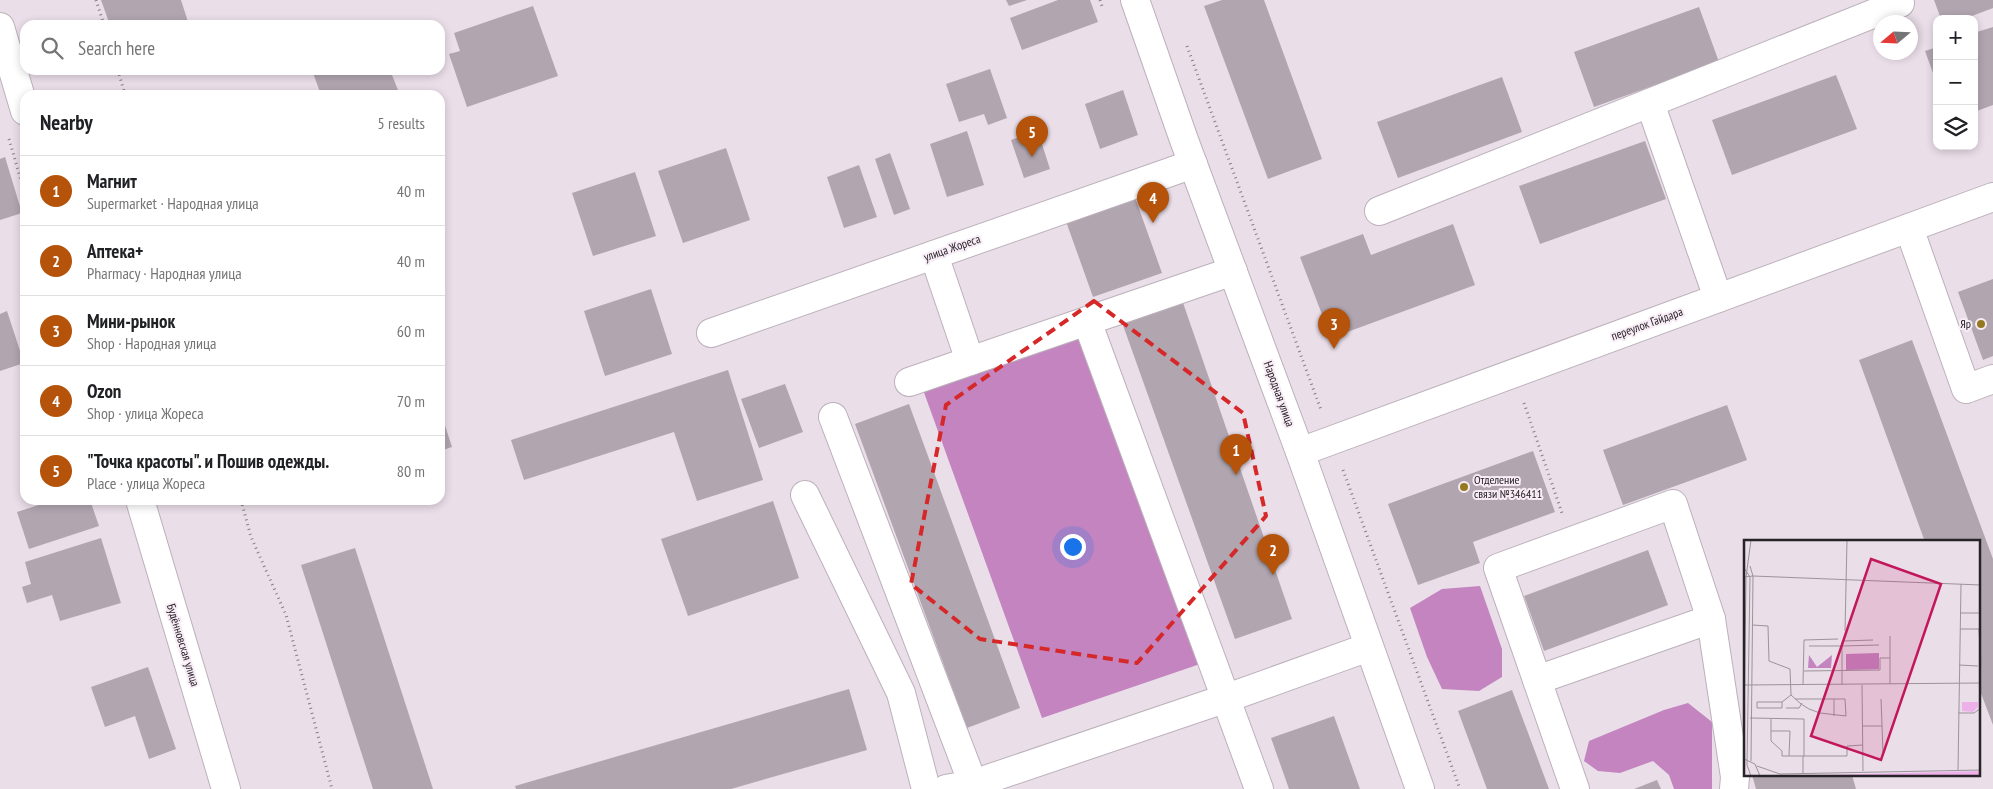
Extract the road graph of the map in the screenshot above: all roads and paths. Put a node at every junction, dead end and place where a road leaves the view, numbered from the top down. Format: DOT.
graph roads {
  1 [pos="96,0"];
  2 [pos="1134,0"];
  3 [pos="1900,3"];
  4 [pos="102,20"];
  5 [pos="0,27"];
  6 [pos="1184,38"];
  7 [pos="119,75"];
  8 [pos="124,90"];
  9 [pos="20,94"];
  10 [pos="1650,103"];
  11 [pos="8,133"];
  12 [pos="1193,164"];
  13 [pos="20,176"];
  14 [pos="1993,197"];
  15 [pos="1379,211"];
  16 [pos="1909,228"];
  17 [pos="934,255"];
  18 [pos="1232,271"];
  19 [pos="1718,298"];
  20 [pos="1087,321"];
  21 [pos="711,333"];
  22 [pos="970,361"];
  23 [pos="1993,379"];
  24 [pos="909,382"];
  25 [pos="1524,403"];
  26 [pos="833,416"];
  27 [pos="1332,440"];
  28 [pos="1300,452"];
  29 [pos="805,495"];
  30 [pos="141,505"];
  31 [pos="242,505"];
  32 [pos="1565,521"];
  33 [pos="1711,619"];
  34 [pos="1369,647"];
  35 [pos="1537,680"];
  36 [pos="1227,698"];
  37 [pos="974,787"];
  38 [pos="226,789"];
  39 [pos="332,789"];
  40 [pos="926,789"];
  41 [pos="946,789"];
  42 [pos="1259,789"];
  43 [pos="1420,789"];
  44 [pos="1460,789"];
  45 [pos="1574,789"];
  46 [pos="1734,789"];
  1 -- 4 [label="path"];
  2 -- 12 [label="street, Народная улица"];
  3 -- 10 [label="street"];
  5 -- 9 [label="street"];
  6 -- 27 [label="path"];
  7 -- 8 [label="path"];
  10 -- 15 [label="street"];
  10 -- 19 [label="street"];
  11 -- 13 [label="path"];
  12 -- 17 [label="street, улица Жореса"];
  12 -- 18 [label="street, Народная улица"];
  14 -- 16 [label="street, переулок Гайдара"];
  16 -- 19 [label="street, переулок Гайдара"];
  16 -- 23 [label="street"];
  17 -- 21 [label="street, улица Жореса"];
  17 -- 22 [label="street"];
  18 -- 20 [label="street"];
  18 -- 28 [label="street, Народная улица"];
  19 -- 27 [label="street, переулок Гайдара"];
  20 -- 22 [label="street"];
  20 -- 36 [label="street"];
  22 -- 24 [label="street"];
  25 -- 32 [label="path"];
  26 -- 37 [label="street"];
  27 -- 28 [label="street, переулок Гайдара"];
  27 -- 44 [label="path"];
  28 -- 34 [label="street, Народная улица"];
  29 -- 40 [label="street"];
  30 -- 38 [label="street, Будённовская улица"];
  31 -- 39 [label="path"];
  33 -- 35 [label="street"];
  33 -- 35 [label="street"];
  33 -- 46 [label="street"];
  34 -- 36 [label="street"];
  34 -- 43 [label="street, Народная улица"];
  35 -- 45 [label="street"];
  36 -- 37 [label="street"];
  36 -- 42 [label="street"];
  37 -- 41 [label="street"];
}
